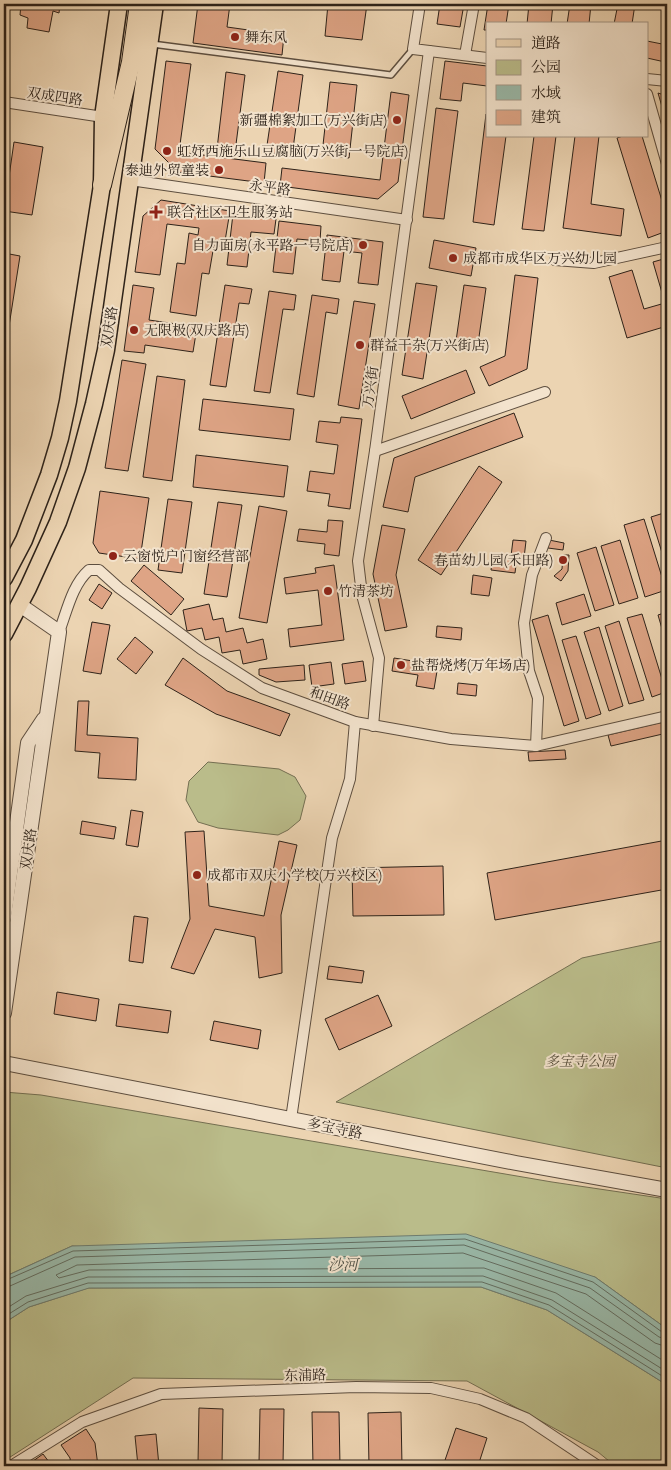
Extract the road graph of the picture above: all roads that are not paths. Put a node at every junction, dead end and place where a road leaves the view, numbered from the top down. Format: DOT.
graph roads {
  1 [pos="119,4"];
  2 [pos="139,4"];
  3 [pos="155,4"];
  4 [pos="420,4"];
  5 [pos="474,4"];
  6 [pos="150,44"];
  7 [pos="413,49"];
  8 [pos="429,51"];
  9 [pos="465,55"];
  10 [pos="486,58"];
  11 [pos="648,79"];
  12 [pos="667,81"];
  13 [pos="648,98"];
  14 [pos="4,102"];
  15 [pos="103,116"];
  16 [pos="667,164"];
  17 [pos="130,180"];
  18 [pos="102,185"];
  19 [pos="407,220"];
  20 [pos="667,247"];
  21 [pos="555,260"];
  22 [pos="546,392"];
  23 [pos="375,451"];
  24 [pos="546,538"];
  25 [pos="4,578"];
  26 [pos="20,605"];
  27 [pos="59,632"];
  28 [pos="4,634"];
  29 [pos="47,714"];
  30 [pos="667,716"];
  31 [pos="356,722"];
  32 [pos="373,726"];
  33 [pos="536,746"];
  34 [pos="4,917"];
  35 [pos="4,1013"];
  36 [pos="4,1063"];
  37 [pos="291,1119"];
  38 [pos="667,1190"];
  39 [pos="11,1466"];
  40 [pos="598,1466"];
  1 -- 15 [label="main road"];
  2 -- 18 [label="highway"];
  3 -- 6 [label="main road, 双庆路"];
  4 -- 7 [label="street"];
  5 -- 9 [label="street"];
  6 -- 7 [label="lane"];
  6 -- 17 [label="main road, 双庆路"];
  7 -- 8 [label="street"];
  8 -- 9 [label="street"];
  8 -- 19 [label="street, 万兴街"];
  9 -- 10 [label="street"];
  11 -- 12 [label="street"];
  13 -- 16 [label="street"];
  14 -- 15 [label="street, 双成四路"];
  15 -- 18 [label="main road"];
  17 -- 19 [label="street, 永平路"];
  17 -- 26 [label="main road, 双庆路"];
  18 -- 25 [label="main road"];
  19 -- 23 [label="street, 万兴街"];
  20 -- 21 [label="street"];
  22 -- 23 [label="street"];
  23 -- 32 [label="street, 万兴街"];
  24 -- 33 [label="street"];
  26 -- 27 [label="street"];
  26 -- 28 [label="main road, 双庆路"];
  27 -- 29 [label="street, 双庆路"];
  27 -- 31 [label="street, 和田路"];
  29 -- 34 [label="street, 双庆路"];
  29 -- 35 [label="street, 双庆路"];
  30 -- 33 [label="street, 和田路"];
  31 -- 32 [label="street, 和田路"];
  31 -- 37 [label="street"];
  32 -- 33 [label="street, 和田路"];
  36 -- 37 [label="street, 多宝寺路"];
  37 -- 38 [label="street, 多宝寺路"];
  39 -- 40 [label="street, 东浦路"];
}
